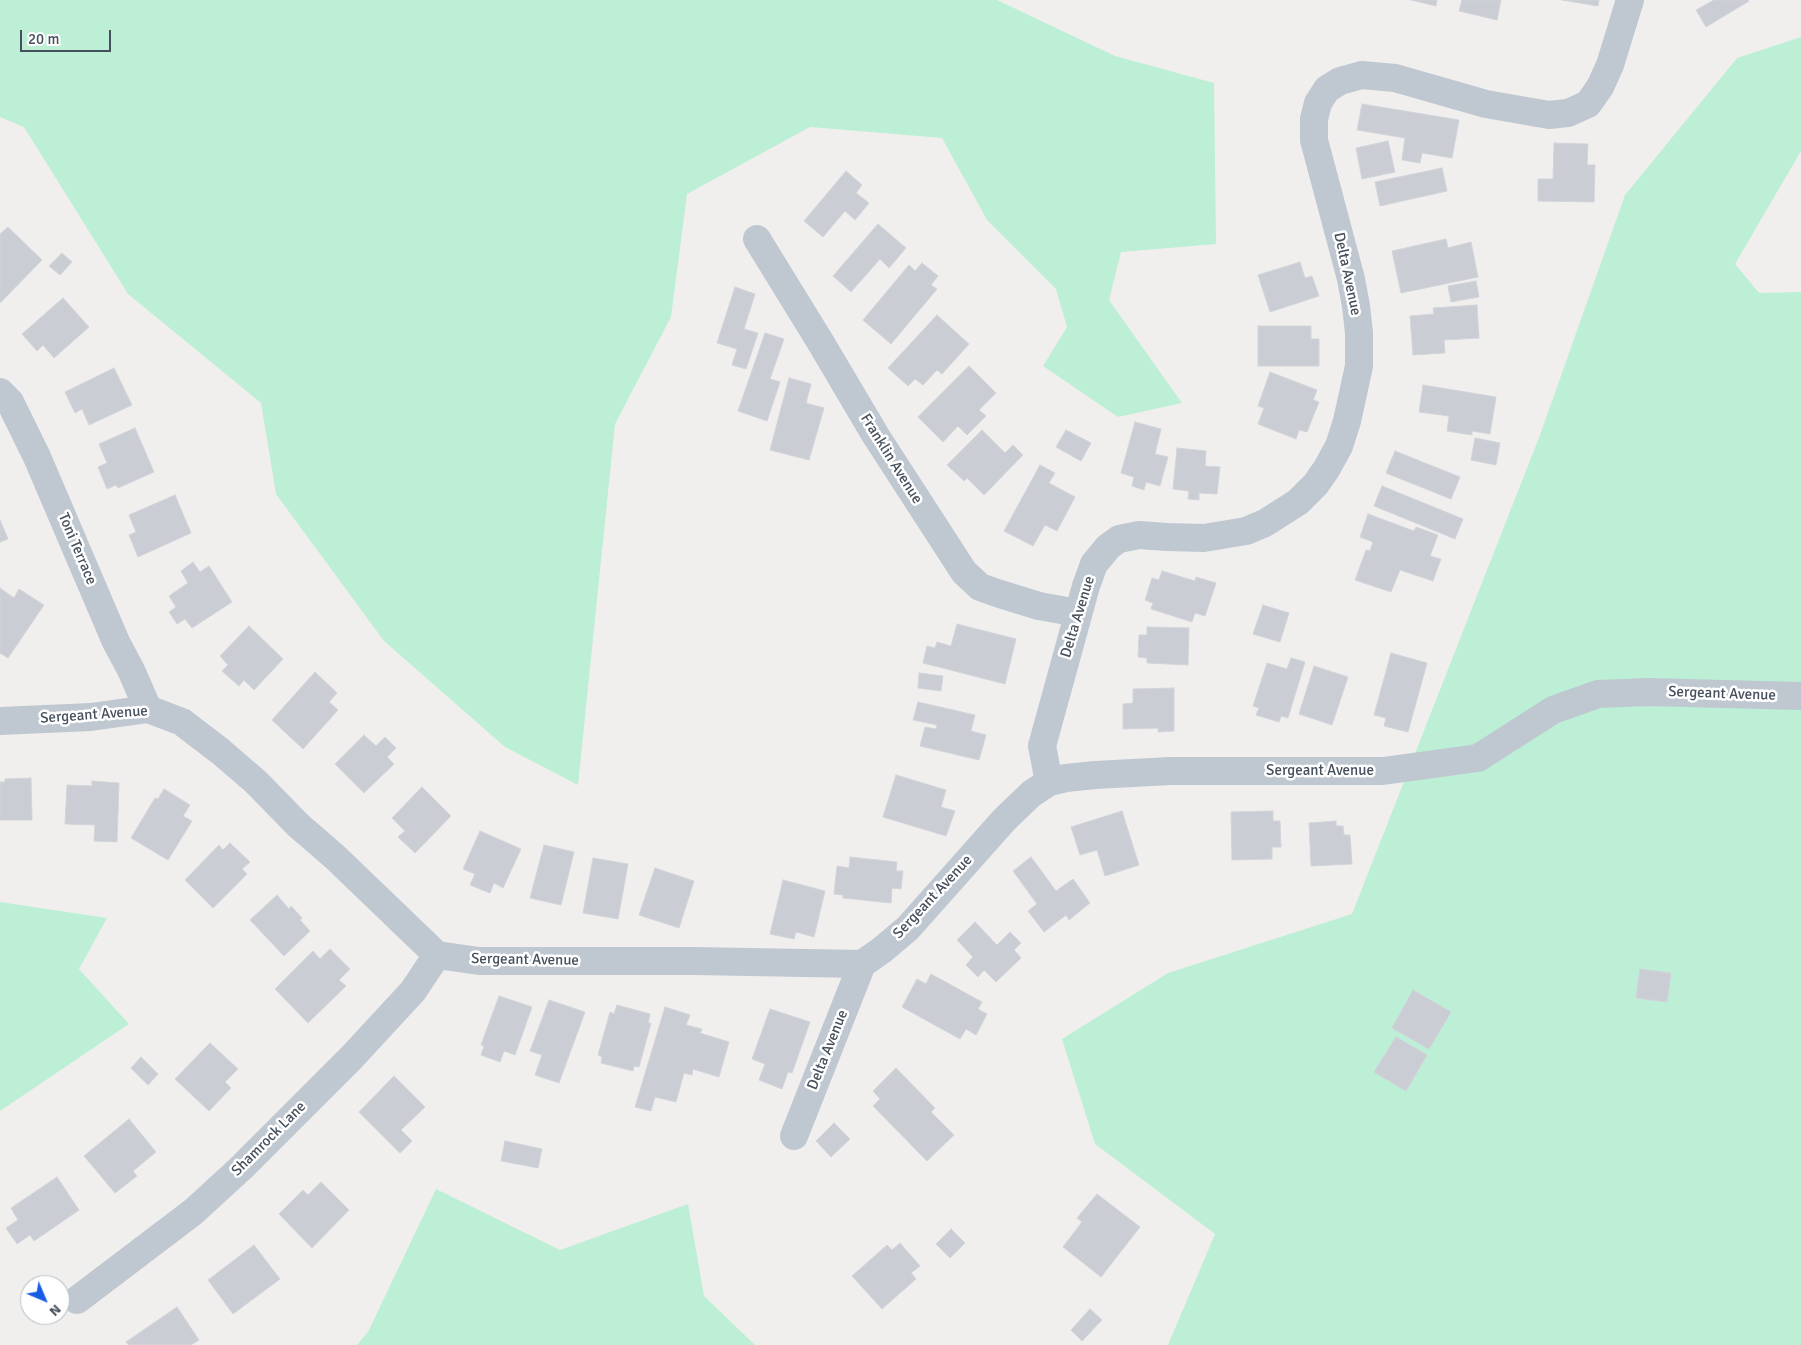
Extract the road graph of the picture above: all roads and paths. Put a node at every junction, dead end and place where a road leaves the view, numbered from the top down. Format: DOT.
graph roads {
  1 [pos="1630,0"];
  2 [pos="757,239"];
  3 [pos="0,392"];
  4 [pos="1078,613"];
  5 [pos="1801,696"];
  6 [pos="148,708"];
  7 [pos="0,721"];
  8 [pos="1049,782"];
  9 [pos="437,955"];
  10 [pos="862,964"];
  11 [pos="794,1136"];
  12 [pos="77,1300"];
  1 -- 4 [label="street, Delta Avenue"];
  2 -- 4 [label="street, Franklin Avenue"];
  3 -- 6 [label="street, Toni Terrace"];
  4 -- 8 [label="street, Delta Avenue"];
  5 -- 8 [label="street, Sergeant Avenue"];
  6 -- 7 [label="street, Sergeant Avenue"];
  6 -- 9 [label="street, Sergeant Avenue"];
  8 -- 10 [label="street, Sergeant Avenue"];
  9 -- 10 [label="street, Sergeant Avenue"];
  9 -- 12 [label="street, Shamrock Lane"];
  10 -- 11 [label="street, Delta Avenue"];
}
